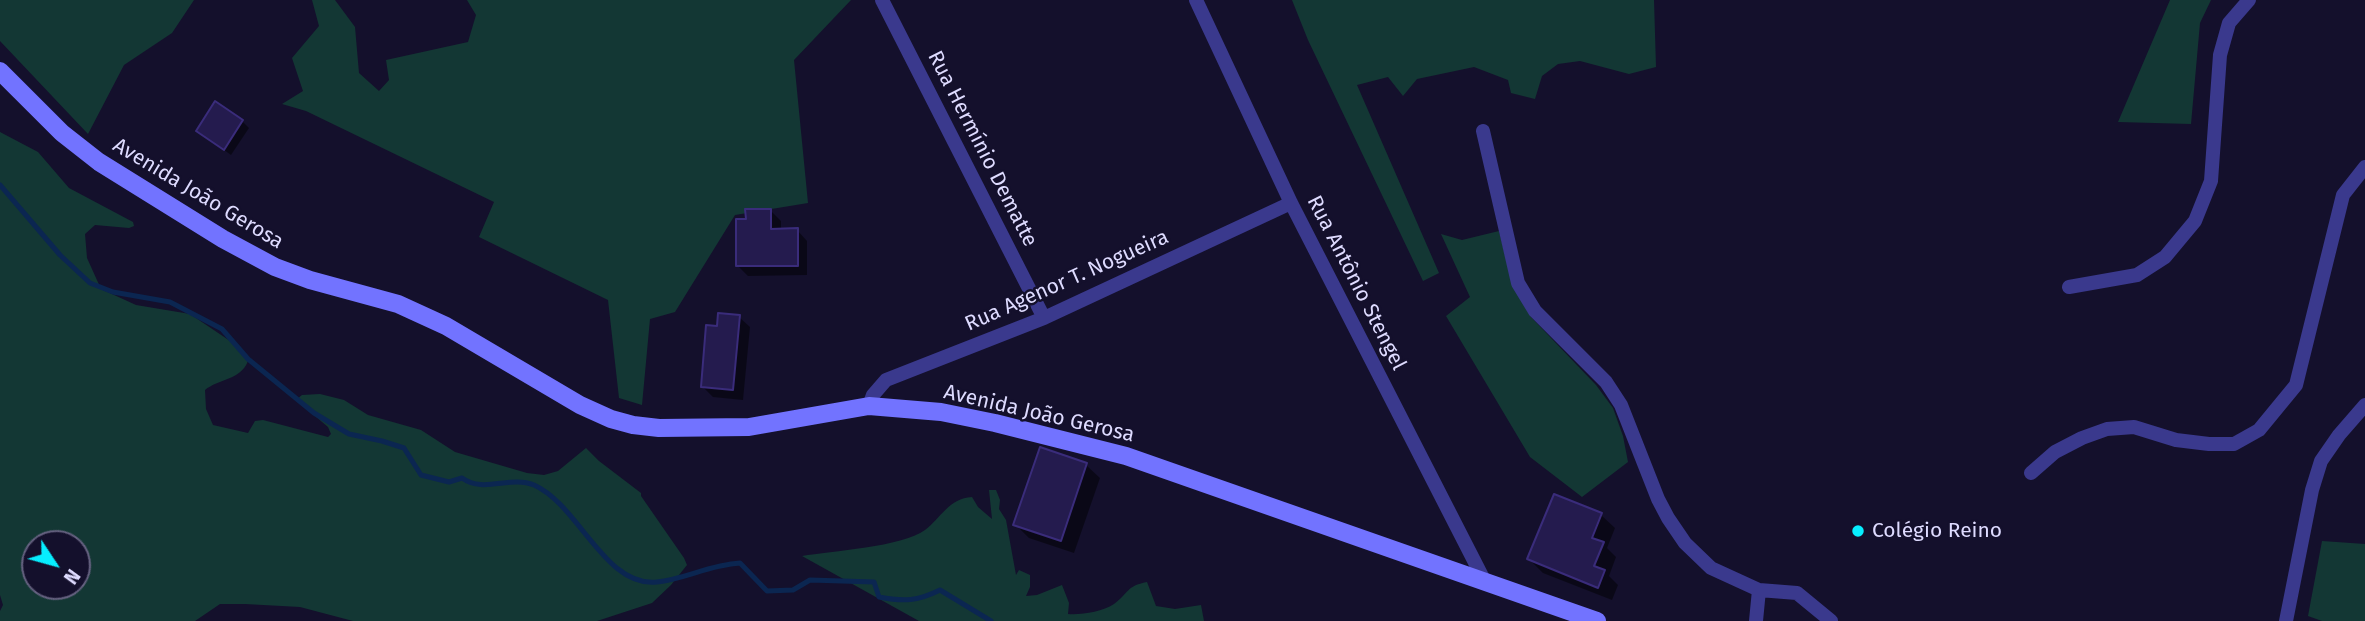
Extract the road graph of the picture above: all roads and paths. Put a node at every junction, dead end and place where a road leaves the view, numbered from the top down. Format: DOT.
graph roads {
  1 [pos="882,0"];
  2 [pos="1196,0"];
  3 [pos="2249,0"];
  4 [pos="0,71"];
  5 [pos="1483,131"];
  6 [pos="2365,167"];
  7 [pos="1291,203"];
  8 [pos="2070,287"];
  9 [pos="1044,318"];
  10 [pos="2365,405"];
  11 [pos="869,406"];
  12 [pos="2031,473"];
  13 [pos="1485,582"];
  14 [pos="1759,590"];
  15 [pos="1597,621"];
  16 [pos="1756,621"];
  17 [pos="1831,621"];
  18 [pos="2286,621"];
  1 -- 9 [label="street, Rua Hermínio Dematte"];
  2 -- 7 [label="street, Rua Antônio Stengel"];
  3 -- 8 [label="street"];
  4 -- 11 [label="main road, Avenida João Gerosa"];
  5 -- 14 [label="street"];
  6 -- 12 [label="street"];
  7 -- 9 [label="street, Rua Agenor T. Nogueira"];
  7 -- 13 [label="street, Rua Antônio Stengel"];
  9 -- 11 [label="street, Rua Agenor T. Nogueira"];
  10 -- 18 [label="street"];
  11 -- 13 [label="main road, Avenida João Gerosa"];
  13 -- 15 [label="main road, Avenida João Gerosa"];
  14 -- 16 [label="street"];
  14 -- 17 [label="street"];
}
